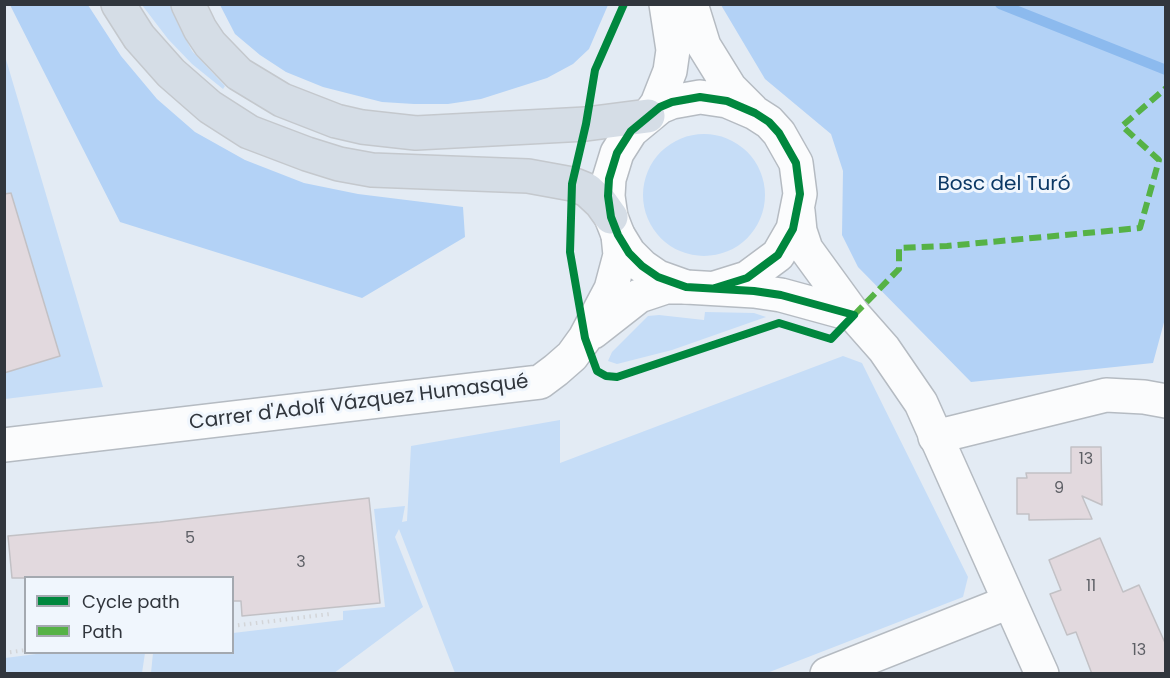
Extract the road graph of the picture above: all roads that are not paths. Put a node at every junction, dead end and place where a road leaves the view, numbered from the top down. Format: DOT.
graph roads {
  1 [pos="118,4"];
  2 [pos="188,4"];
  3 [pos="666,4"];
  4 [pos="691,4"];
  5 [pos="755,113"];
  6 [pos="648,116"];
  7 [pos="798,211"];
  8 [pos="614,226"];
  9 [pos="701,287"];
  10 [pos="854,315"];
  11 [pos="585,338"];
  12 [pos="1166,401"];
  13 [pos="935,437"];
  14 [pos="4,445"];
  15 [pos="1009,602"];
  16 [pos="827,674"];
  17 [pos="1042,674"];
  1 -- 8 [label="highway"];
  2 -- 6 [label="highway"];
  3 -- 6 [label="street"];
  4 -- 5 [label="street"];
  5 -- 6 [label="street"];
  5 -- 7 [label="street"];
  6 -- 8 [label="street"];
  7 -- 9 [label="street"];
  7 -- 10 [label="street"];
  8 -- 9 [label="street"];
  8 -- 11 [label="street, Carrer d'Adolf Vázquez Humasqué"];
  9 -- 10 [label="street"];
  9 -- 11 [label="street"];
  10 -- 13 [label="street"];
  11 -- 14 [label="street, Carrer d'Adolf Vázquez Humasqué"];
  12 -- 13 [label="street"];
  13 -- 15 [label="street"];
  15 -- 16 [label="street"];
  15 -- 17 [label="street"];
}
